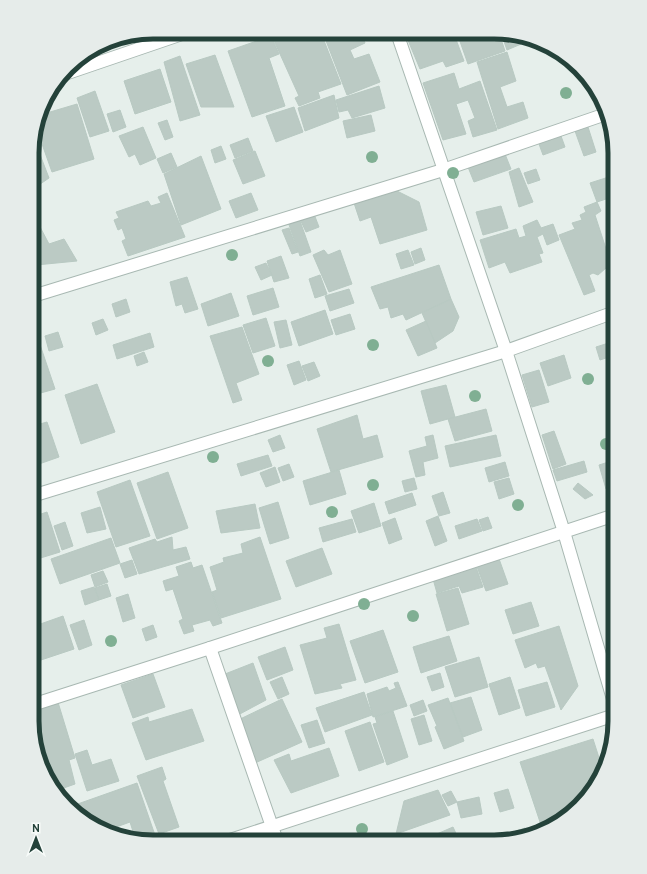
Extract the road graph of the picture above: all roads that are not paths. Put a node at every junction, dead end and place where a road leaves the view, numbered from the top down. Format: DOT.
graph roads {
  1 [pos="167,39"];
  2 [pos="398,39"];
  3 [pos="74,71"];
  4 [pos="602,115"];
  5 [pos="443,170"];
  6 [pos="39,294"];
  7 [pos="608,315"];
  8 [pos="506,351"];
  9 [pos="39,494"];
  10 [pos="608,517"];
  11 [pos="564,532"];
  12 [pos="210,648"];
  13 [pos="608,682"];
  14 [pos="39,703"];
  15 [pos="608,717"];
  16 [pos="273,826"];
  17 [pos="245,835"];
  18 [pos="275,835"];
  1 -- 3 [label="street"];
  2 -- 5 [label="street"];
  4 -- 5 [label="street"];
  5 -- 6 [label="street"];
  5 -- 8 [label="street"];
  7 -- 8 [label="street"];
  8 -- 9 [label="street"];
  8 -- 11 [label="street"];
  10 -- 11 [label="street"];
  11 -- 12 [label="street"];
  11 -- 13 [label="street"];
  12 -- 14 [label="street"];
  12 -- 16 [label="street"];
  15 -- 16 [label="street"];
  16 -- 17 [label="street"];
  16 -- 18 [label="street"];
}
